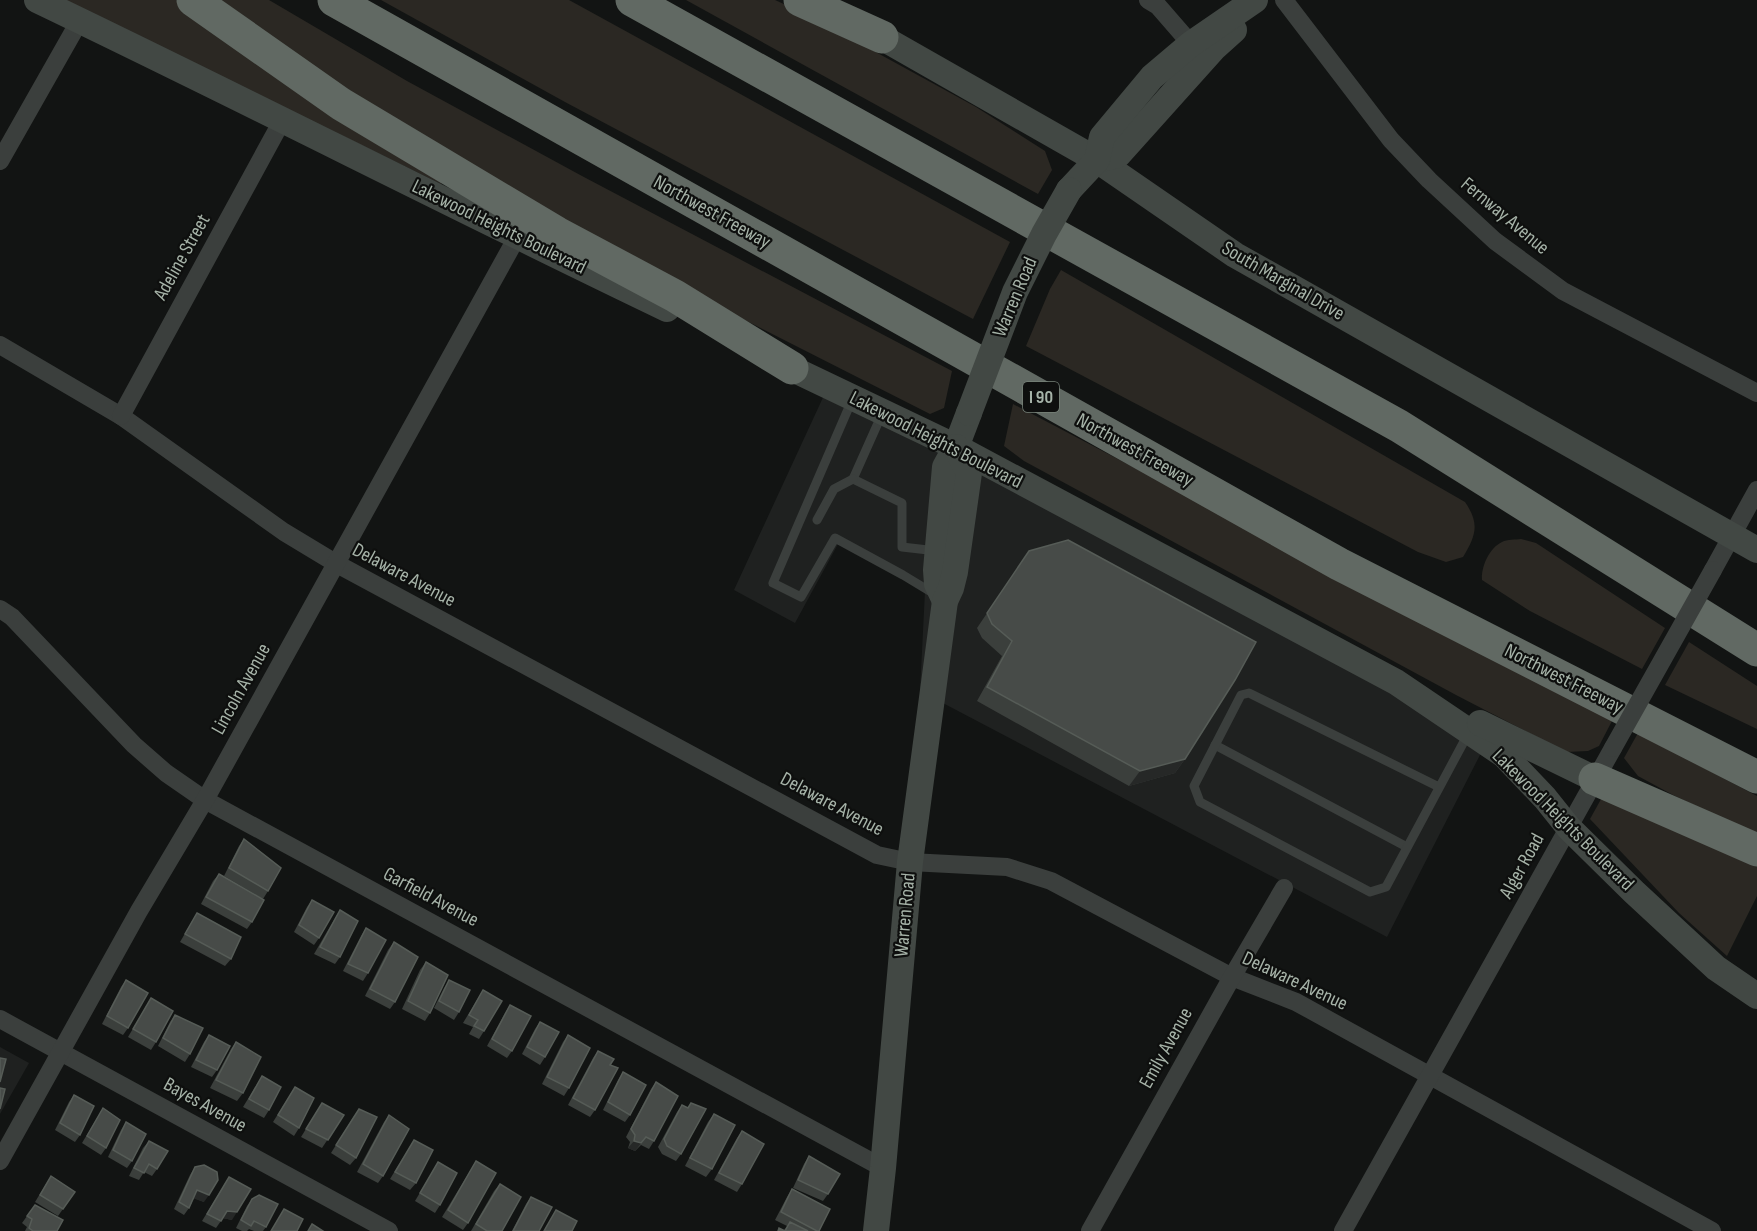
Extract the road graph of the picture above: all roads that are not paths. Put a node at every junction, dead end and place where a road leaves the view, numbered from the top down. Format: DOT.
graph roads {
  1 [pos="38,0"];
  2 [pos="193,0"];
  3 [pos="334,0"];
  4 [pos="632,0"];
  5 [pos="800,0"];
  6 [pos="817,0"];
  7 [pos="1148,0"];
  8 [pos="1256,0"];
  9 [pos="1264,0"];
  10 [pos="1284,0"];
  11 [pos="80,20"];
  12 [pos="882,37"];
  13 [pos="1191,44"];
  14 [pos="283,119"];
  15 [pos="1097,160"];
  16 [pos="0,161"];
  17 [pos="517,237"];
  18 [pos="0,345"];
  19 [pos="792,368"];
  20 [pos="1757,393"];
  21 [pos="853,398"];
  22 [pos="883,412"];
  23 [pos="121,416"];
  24 [pos="956,447"];
  25 [pos="853,479"];
  26 [pos="1757,490"];
  27 [pos="817,520"];
  28 [pos="1732,535"];
  29 [pos="1757,550"];
  30 [pos="938,551"];
  31 [pos="337,564"];
  32 [pos="945,601"];
  33 [pos="0,609"];
  34 [pos="1757,650"];
  35 [pos="1396,682"];
  36 [pos="1469,731"];
  37 [pos="1215,745"];
  38 [pos="1757,777"];
  39 [pos="1595,779"];
  40 [pos="1439,788"];
  41 [pos="205,800"];
  42 [pos="1569,828"];
  43 [pos="1407,847"];
  44 [pos="1757,850"];
  45 [pos="910,862"];
  46 [pos="1284,888"];
  47 [pos="1232,977"];
  48 [pos="1757,996"];
  49 [pos="0,1019"];
  50 [pos="61,1052"];
  51 [pos="1430,1076"];
  52 [pos="0,1161"];
  53 [pos="883,1168"];
  54 [pos="389,1231"];
  55 [pos="876,1231"];
  56 [pos="1090,1231"];
  57 [pos="1343,1231"];
  58 [pos="1712,1231"];
  1 -- 11 [label="main road, Lakewood Heights Boulevard"];
  2 -- 19 [label="highway"];
  3 -- 38 [label="highway, Northwest Freeway / I 90"];
  4 -- 34 [label="highway"];
  5 -- 12 [label="highway"];
  6 -- 12 [label="main road, South Marginal Drive"];
  7 -- 13 [label="street"];
  8 -- 13 [label="main road, Warren Road"];
  9 -- 15 [label="main road, Warren Road"];
  10 -- 20 [label="street, Fernway Avenue"];
  11 -- 14 [label="main road, Lakewood Heights Boulevard"];
  11 -- 16 [label="street"];
  12 -- 15 [label="main road, South Marginal Drive"];
  13 -- 15 [label="main road, Warren Road"];
  14 -- 17 [label="main road, Lakewood Heights Boulevard"];
  14 -- 23 [label="street, Adeline Street"];
  15 -- 24 [label="main road, Warren Road, bridge"];
  15 -- 28 [label="main road, South Marginal Drive"];
  17 -- 19 [label="main road, Lakewood Heights Boulevard"];
  17 -- 31 [label="street, Lincoln Avenue"];
  18 -- 23 [label="street, Delaware Avenue"];
  19 -- 21 [label="main road, Lakewood Heights Boulevard"];
  21 -- 22 [label="main road, Lakewood Heights Boulevard"];
  21 -- 32 [label="lane"];
  22 -- 24 [label="main road, Lakewood Heights Boulevard"];
  22 -- 25 [label="lane"];
  23 -- 31 [label="street, Delaware Avenue"];
  24 -- 30 [label="main road, Warren Road"];
  24 -- 32 [label="main road, Warren Road"];
  24 -- 35 [label="main road, Lakewood Heights Boulevard"];
  25 -- 27 [label="lane"];
  25 -- 30 [label="lane"];
  26 -- 28 [label="street, Alger Road"];
  28 -- 29 [label="main road, South Marginal Drive"];
  28 -- 39 [label="street, Alger Road, bridge"];
  30 -- 32 [label="main road, Warren Road"];
  31 -- 41 [label="street, Lincoln Avenue"];
  31 -- 45 [label="street, Delaware Avenue"];
  32 -- 45 [label="main road, Warren Road"];
  33 -- 41 [label="street, Garfield Avenue"];
  35 -- 36 [label="main road, Lakewood Heights Boulevard"];
  35 -- 39 [label="main road"];
  36 -- 40 [label="lane"];
  36 -- 42 [label="main road, Lakewood Heights Boulevard"];
  37 -- 40 [label="lane"];
  37 -- 43 [label="lane"];
  37 -- 43 [label="lane"];
  39 -- 42 [label="street, Alger Road"];
  39 -- 44 [label="highway"];
  40 -- 43 [label="lane"];
  41 -- 50 [label="street, Lincoln Avenue"];
  41 -- 53 [label="street, Garfield Avenue"];
  42 -- 48 [label="main road, Lakewood Heights Boulevard"];
  42 -- 51 [label="street, Alger Road"];
  45 -- 47 [label="street, Delaware Avenue"];
  45 -- 53 [label="main road, Warren Road"];
  46 -- 47 [label="street, Emily Avenue"];
  47 -- 51 [label="street, Delaware Avenue"];
  47 -- 56 [label="street, Emily Avenue"];
  49 -- 50 [label="street, Bayes Avenue"];
  50 -- 52 [label="street, Lincoln Avenue"];
  50 -- 54 [label="street, Bayes Avenue"];
  51 -- 57 [label="street, Alger Road"];
  51 -- 58 [label="street, Delaware Avenue"];
  53 -- 55 [label="main road, Warren Road"];
}
